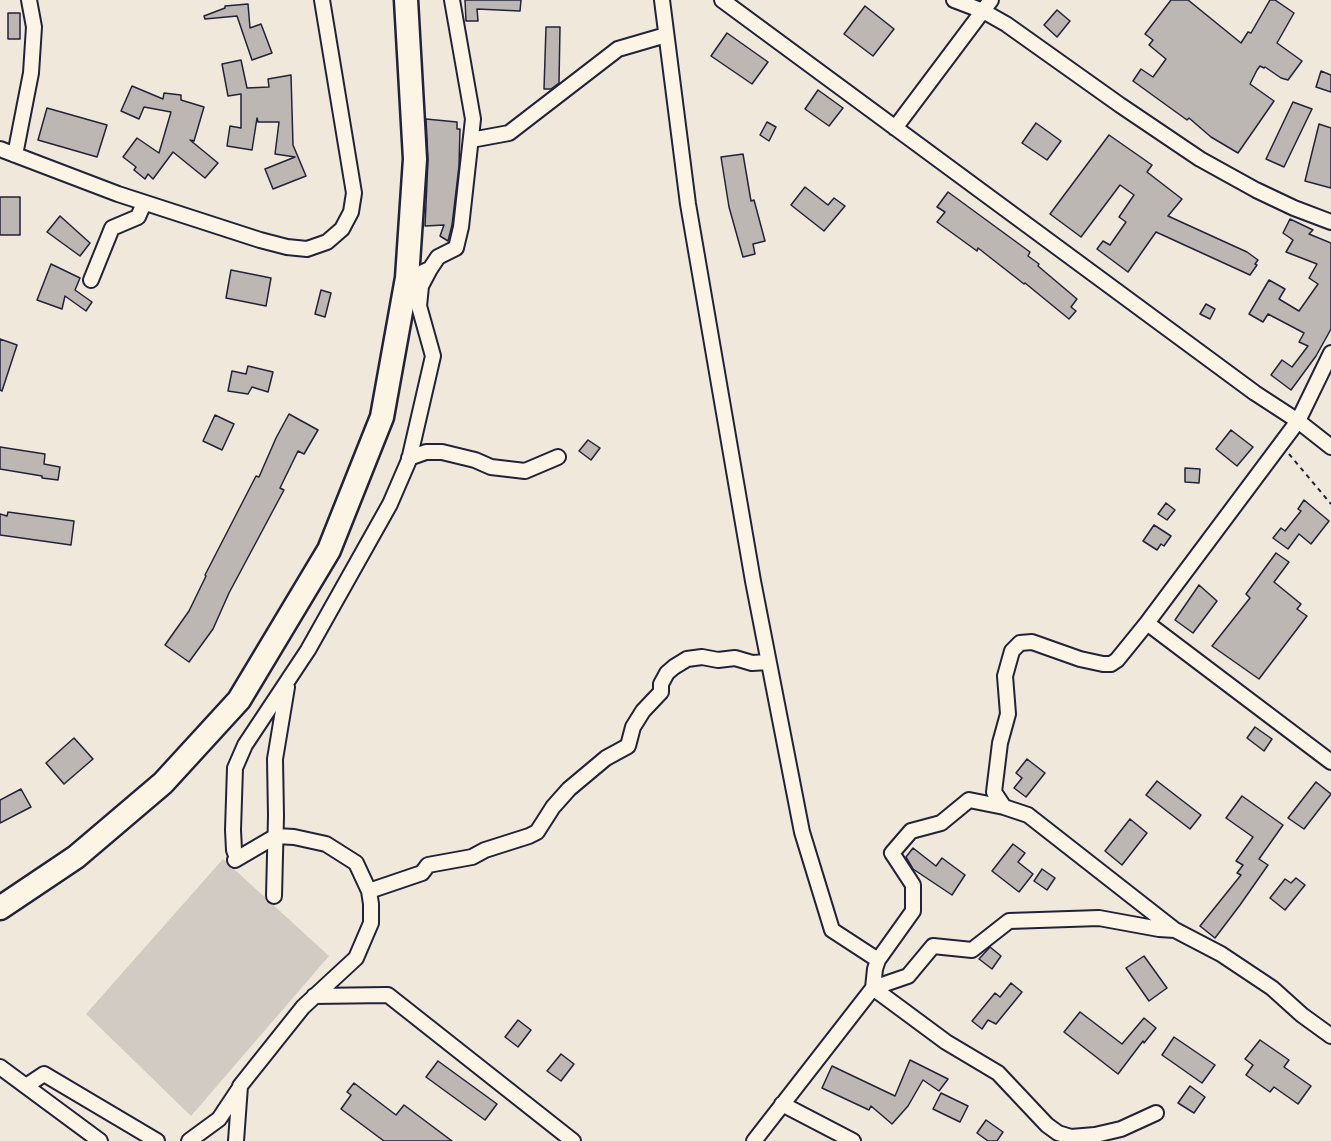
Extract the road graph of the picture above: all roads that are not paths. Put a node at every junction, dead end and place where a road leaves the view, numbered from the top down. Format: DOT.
graph roads {
  1 [pos="29,0"];
  2 [pos="321,0"];
  3 [pos="405,0"];
  4 [pos="452,0"];
  5 [pos="662,0"];
  6 [pos="722,0"];
  7 [pos="954,0"];
  8 [pos="987,5"];
  9 [pos="666,35"];
  10 [pos="895,128"];
  11 [pos="471,140"];
  12 [pos="0,149"];
  13 [pos="15,155"];
  14 [pos="144,202"];
  15 [pos="1331,222"];
  16 [pos="430,269"];
  17 [pos="407,278"];
  18 [pos="91,280"];
  19 [pos="1331,353"];
  20 [pos="1298,421"];
  21 [pos="1331,447"];
  22 [pos="558,457"];
  23 [pos="409,458"];
  24 [pos="1147,623"];
  25 [pos="768,662"];
  26 [pos="287,682"];
  27 [pos="1331,762"];
  28 [pos="1004,807"];
  29 [pos="276,836"];
  30 [pos="369,891"];
  31 [pos="274,896"];
  32 [pos="0,908"];
  33 [pos="1176,930"];
  34 [pos="878,960"];
  35 [pos="873,988"];
  36 [pos="314,996"];
  37 [pos="1331,1035"];
  38 [pos="0,1067"];
  39 [pos="26,1086"];
  40 [pos="240,1086"];
  41 [pos="782,1104"];
  42 [pos="1156,1113"];
  43 [pos="100,1141"];
  44 [pos="157,1141"];
  45 [pos="189,1141"];
  46 [pos="236,1141"];
  47 [pos="573,1141"];
  48 [pos="754,1141"];
  49 [pos="853,1141"];
  1 -- 13 [label="street"];
  2 -- 14 [label="street"];
  3 -- 17 [label="highway"];
  4 -- 11 [label="street"];
  5 -- 9 [label="street"];
  6 -- 10 [label="street"];
  7 -- 8 [label="street"];
  8 -- 10 [label="street"];
  8 -- 15 [label="street"];
  9 -- 11 [label="street"];
  9 -- 25 [label="street"];
  10 -- 20 [label="street"];
  11 -- 16 [label="street"];
  12 -- 13 [label="street"];
  13 -- 14 [label="street"];
  14 -- 18 [label="street"];
  16 -- 17 [label="street"];
  16 -- 23 [label="street"];
  17 -- 32 [label="highway"];
  19 -- 20 [label="street"];
  20 -- 21 [label="street"];
  20 -- 24 [label="street"];
  22 -- 23 [label="street"];
  23 -- 26 [label="street"];
  24 -- 27 [label="street"];
  24 -- 28 [label="street"];
  25 -- 30 [label="street"];
  25 -- 34 [label="street"];
  26 -- 29 [label="street"];
  26 -- 29 [label="street"];
  28 -- 33 [label="street"];
  28 -- 34 [label="street"];
  29 -- 30 [label="street"];
  29 -- 31 [label="street"];
  30 -- 36 [label="street"];
  33 -- 35 [label="street"];
  33 -- 37 [label="street"];
  34 -- 35 [label="street"];
  35 -- 41 [label="street"];
  35 -- 42 [label="street"];
  36 -- 40 [label="street"];
  36 -- 47 [label="street"];
  38 -- 39 [label="street"];
  39 -- 43 [label="street"];
  39 -- 44 [label="street"];
  40 -- 45 [label="street"];
  40 -- 46 [label="street"];
  41 -- 48 [label="street"];
  41 -- 49 [label="street"];
}
